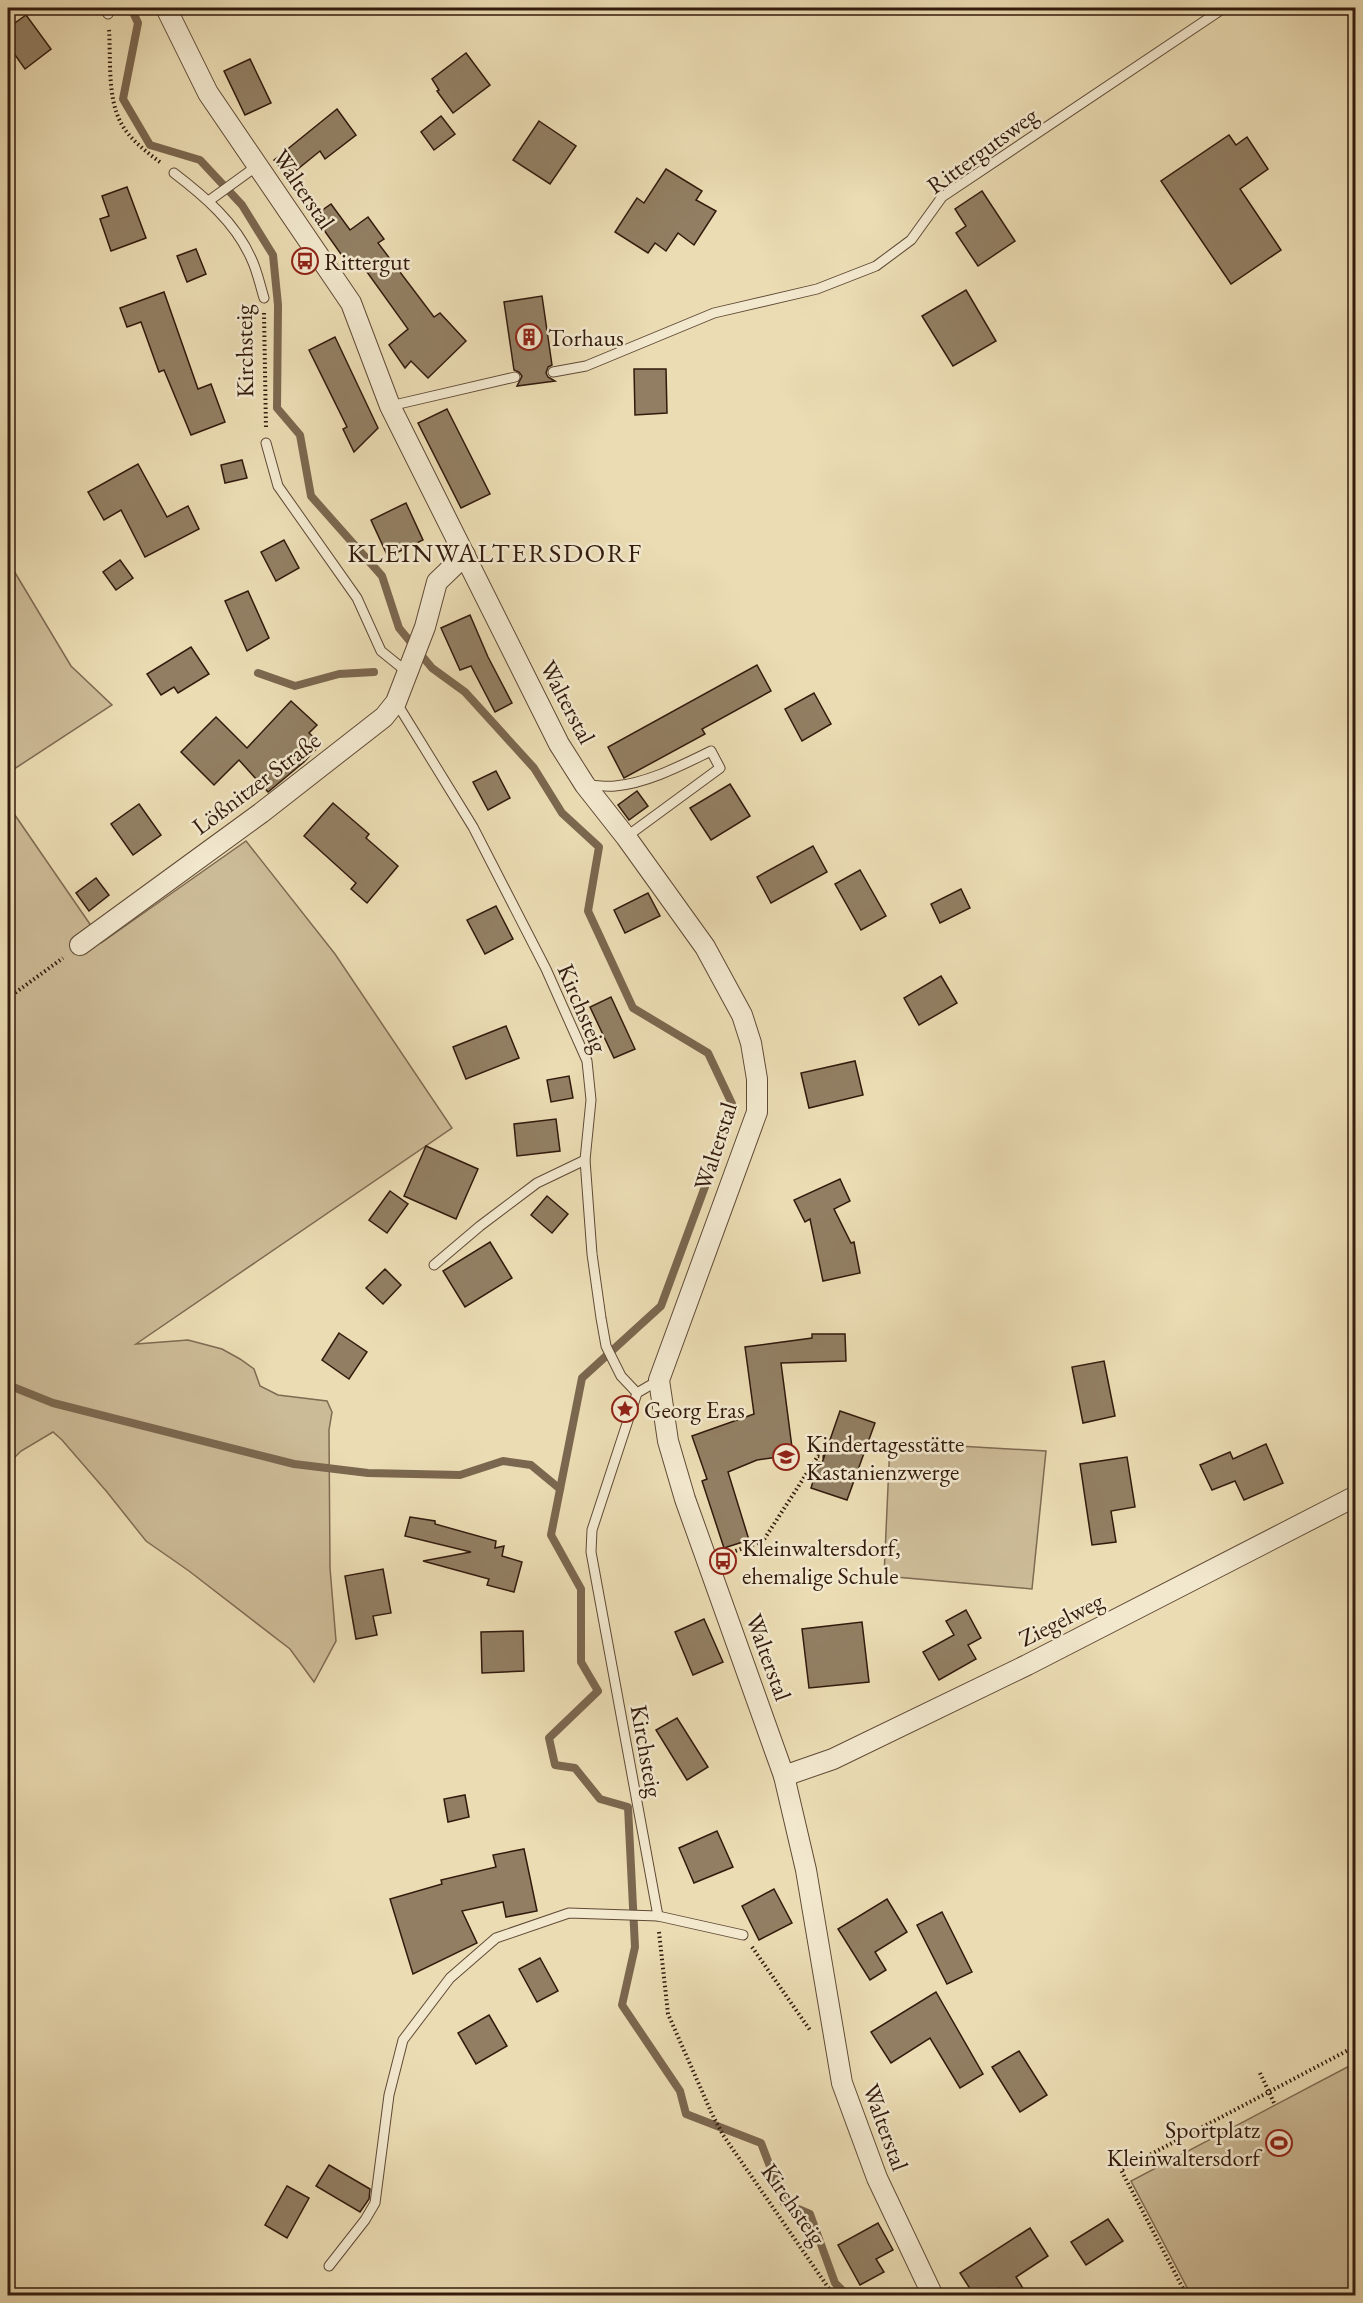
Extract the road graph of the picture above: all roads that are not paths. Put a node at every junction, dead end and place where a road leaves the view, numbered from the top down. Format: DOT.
graph roads {
  1 [pos="166,8"];
  2 [pos="1224,8"];
  3 [pos="257,166"];
  4 [pos="174,172"];
  5 [pos="210,200"];
  6 [pos="264,298"];
  7 [pos="553,372"];
  8 [pos="515,377"];
  9 [pos="390,406"];
  10 [pos="266,443"];
  11 [pos="465,555"];
  12 [pos="410,665"];
  13 [pos="396,702"];
  14 [pos="585,785"];
  15 [pos="626,837"];
  16 [pos="80,945"];
  17 [pos="585,1160"];
  18 [pos="434,1265"];
  19 [pos="659,1380"];
  20 [pos="637,1392"];
  21 [pos="1356,1496"];
  22 [pos="784,1776"];
  23 [pos="654,1916"];
  24 [pos="743,1935"];
  25 [pos="329,2266"];
  26 [pos="933,2295"];
  1 -- 3 [label="street, Walterstal"];
  2 -- 7 [label="lane, Rittergutsweg"];
  3 -- 5 [label="lane"];
  3 -- 9 [label="street, Walterstal"];
  4 -- 5 [label="lane, Kirchsteig"];
  5 -- 6 [label="lane, Kirchsteig"];
  8 -- 9 [label="lane"];
  9 -- 11 [label="street, Walterstal"];
  10 -- 12 [label="lane"];
  11 -- 12 [label="street, Lößnitzer Straße"];
  11 -- 14 [label="street, Walterstal"];
  12 -- 13 [label="street, Lößnitzer Straße"];
  13 -- 16 [label="street, Lößnitzer Straße"];
  13 -- 17 [label="lane, Kirchsteig"];
  14 -- 15 [label="street, Walterstal"];
  14 -- 15 [label="lane"];
  15 -- 19 [label="street, Walterstal"];
  17 -- 18 [label="lane"];
  17 -- 20 [label="lane, Kirchsteig"];
  19 -- 20 [label="lane"];
  19 -- 22 [label="street, Walterstal"];
  20 -- 23 [label="lane, Kirchsteig"];
  21 -- 22 [label="street, Ziegelweg"];
  22 -- 26 [label="street, Walterstal"];
  23 -- 24 [label="lane"];
  23 -- 25 [label="lane"];
}
